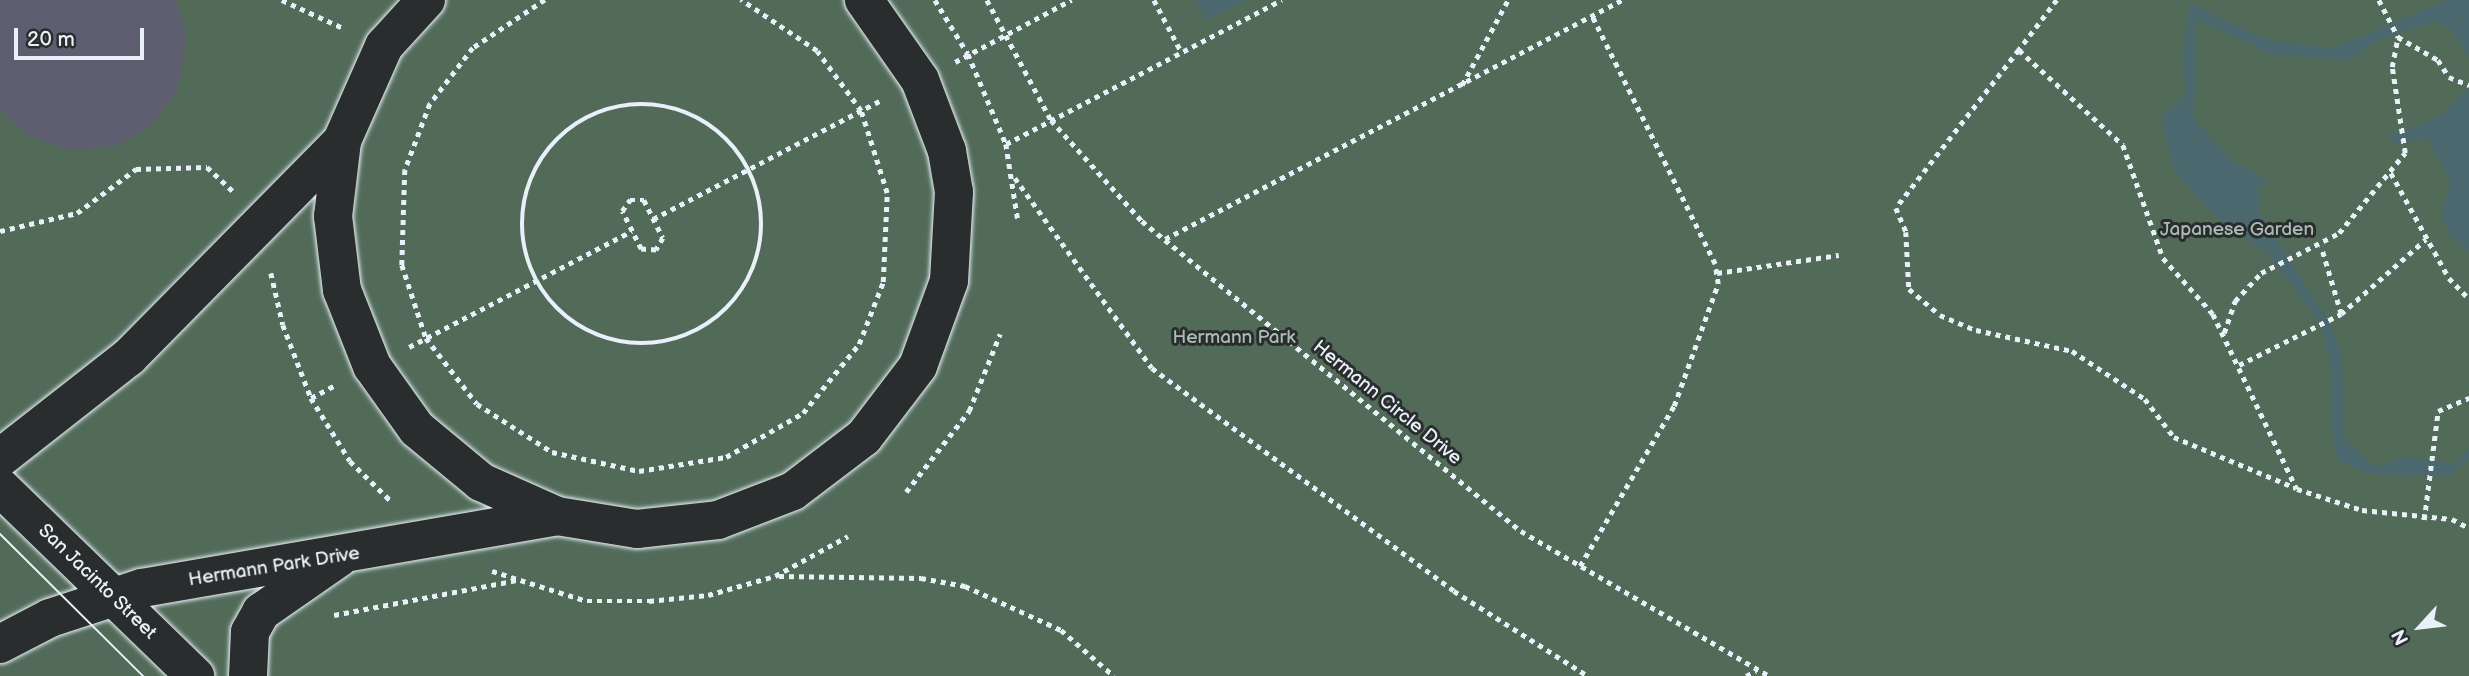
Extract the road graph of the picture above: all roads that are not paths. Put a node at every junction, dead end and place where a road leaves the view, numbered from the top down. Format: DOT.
graph roads {
  1 [pos="426,0"];
  2 [pos="864,0"];
  3 [pos="342,141"];
  4 [pos="0,458"];
  5 [pos="0,487"];
  6 [pos="557,516"];
  7 [pos="340,557"];
  8 [pos="111,595"];
  9 [pos="0,644"];
  10 [pos="195,676"];
  11 [pos="248,676"];
  1 -- 3 [label="street"];
  2 -- 6 [label="street"];
  3 -- 4 [label="street"];
  3 -- 6 [label="street"];
  5 -- 8 [label="street, San Jacinto Street"];
  6 -- 7 [label="street, Hermann Park Drive"];
  7 -- 8 [label="street, Hermann Park Drive"];
  7 -- 11 [label="street"];
  8 -- 9 [label="street, Hermann Park Drive"];
  8 -- 10 [label="street, San Jacinto Street"];
}
